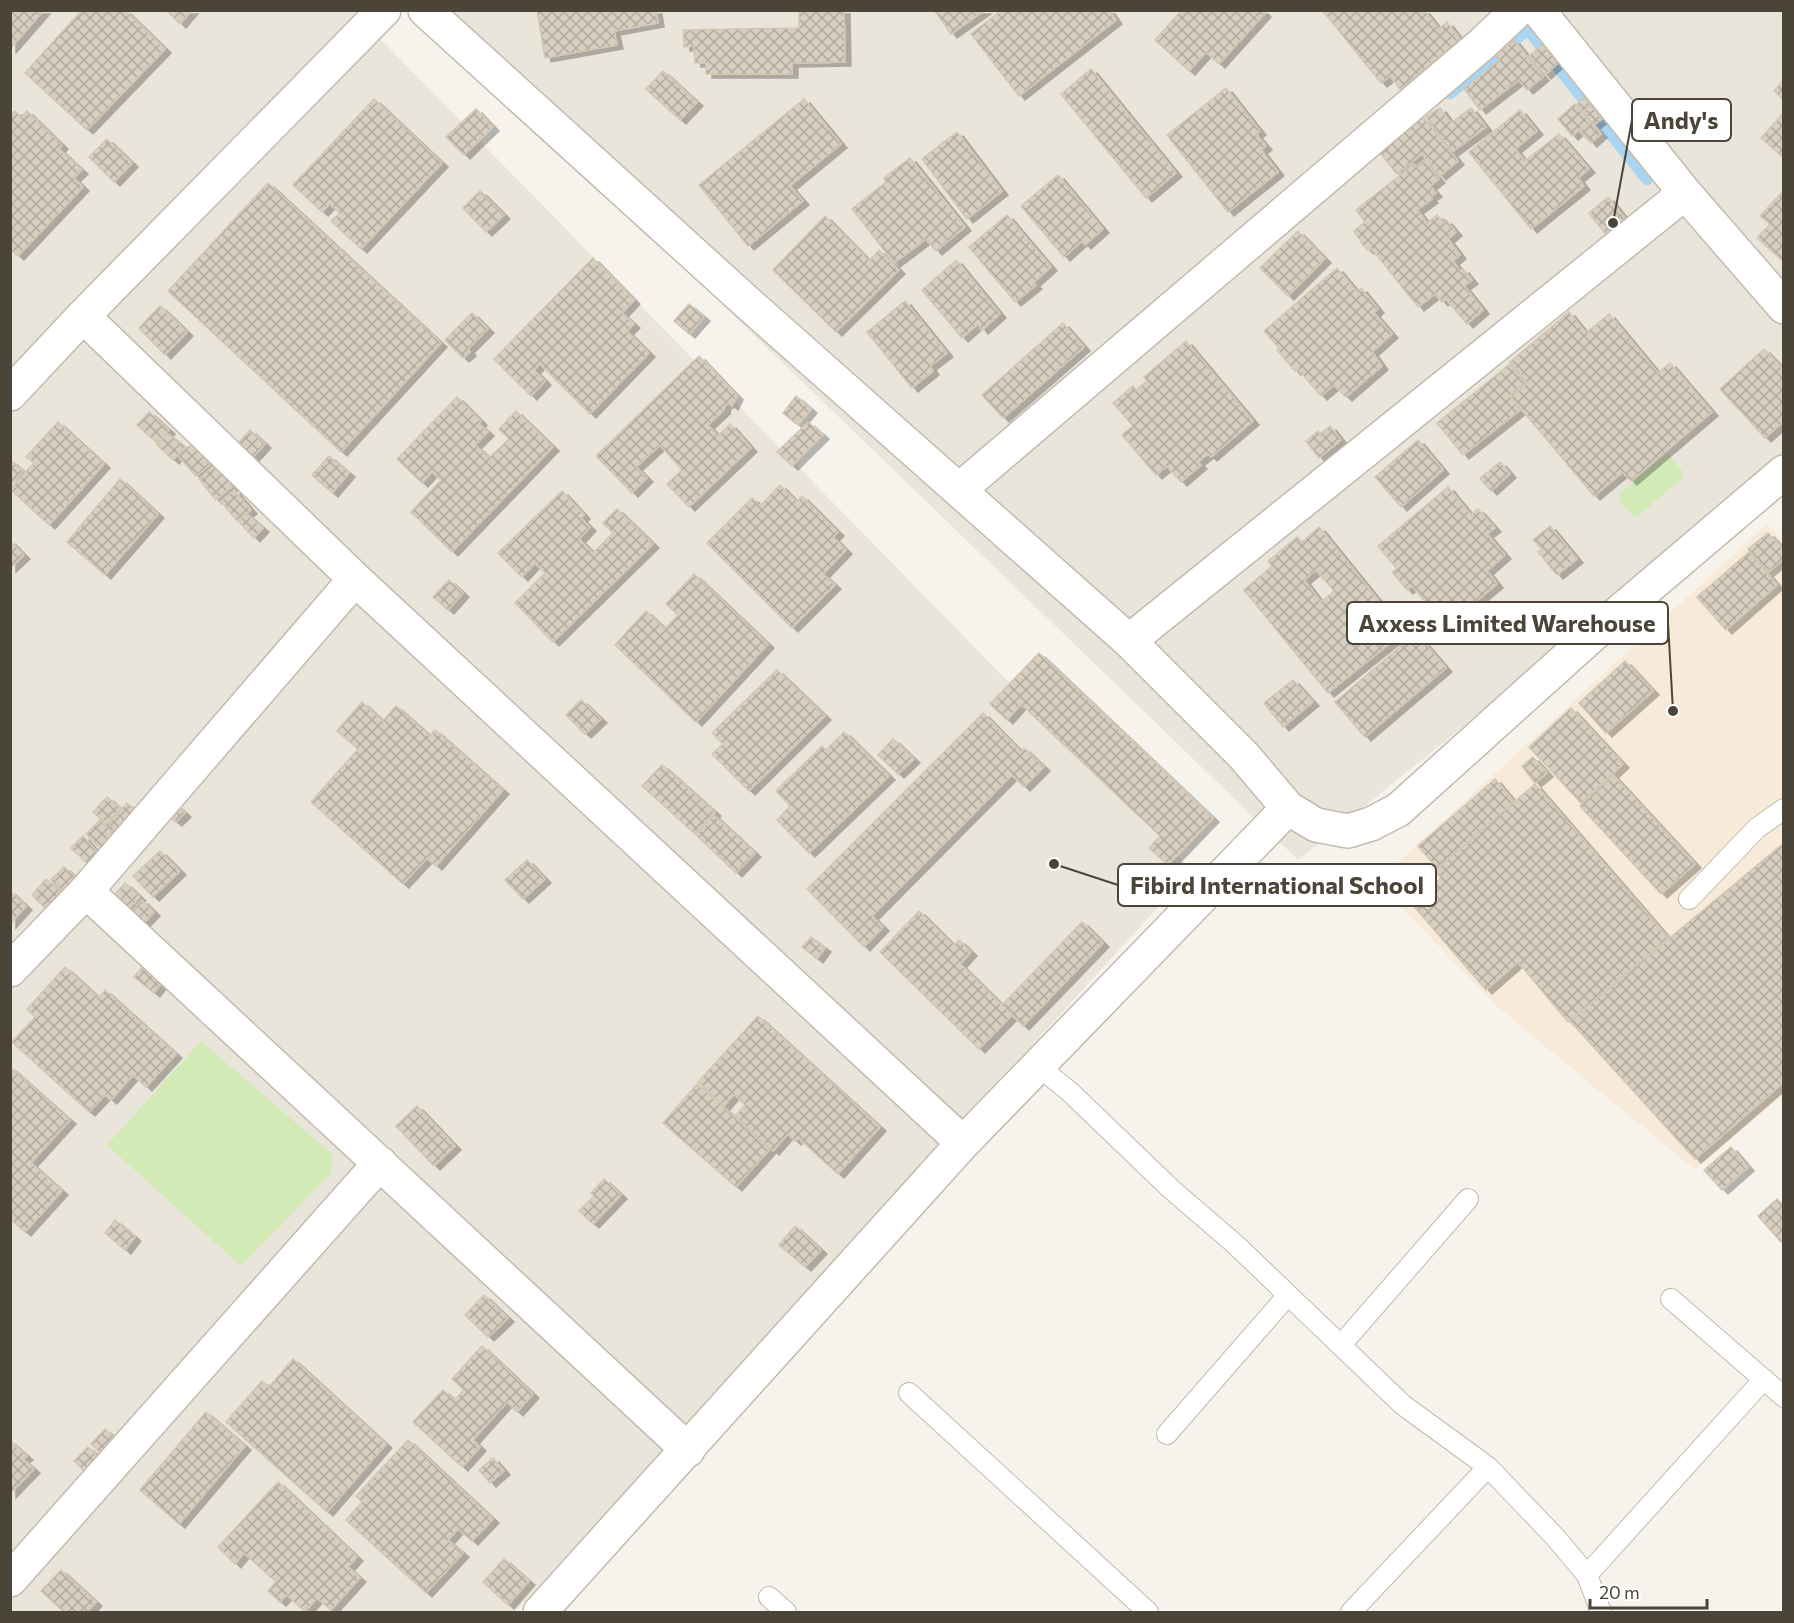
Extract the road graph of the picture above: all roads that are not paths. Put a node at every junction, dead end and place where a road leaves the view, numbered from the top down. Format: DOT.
graph roads {
  1 [pos="384,10"];
  2 [pos="425,10"];
  3 [pos="1518,10"];
  4 [pos="1538,10"];
  5 [pos="1685,193"];
  6 [pos="1784,307"];
  7 [pos="83,316"];
  8 [pos="10,394"];
  9 [pos="1784,472"];
  10 [pos="959,490"];
  11 [pos="355,579"];
  12 [pos="1129,641"];
  13 [pos="1288,808"];
  14 [pos="1784,809"];
  15 [pos="86,891"];
  16 [pos="1689,899"];
  17 [pos="10,970"];
  18 [pos="1038,1066"];
  19 [pos="963,1143"];
  20 [pos="380,1163"];
  21 [pos="1468,1199"];
  22 [pos="1288,1295"];
  23 [pos="1671,1299"];
  24 [pos="1341,1345"];
  25 [pos="1764,1379"];
  26 [pos="909,1392"];
  27 [pos="1784,1397"];
  28 [pos="1167,1434"];
  29 [pos="688,1450"];
  30 [pos="1488,1467"];
  31 [pos="1587,1575"];
  32 [pos="10,1580"];
  33 [pos="769,1597"];
  34 [pos="540,1612"];
  35 [pos="786,1612"];
  36 [pos="1148,1612"];
  37 [pos="1351,1612"];
  38 [pos="1601,1612"];
  1 -- 7 [label="street"];
  2 -- 10 [label="street"];
  3 -- 10 [label="street"];
  4 -- 5 [label="street"];
  5 -- 6 [label="street"];
  5 -- 12 [label="street"];
  7 -- 8 [label="street"];
  7 -- 11 [label="street"];
  9 -- 13 [label="street"];
  10 -- 12 [label="street"];
  11 -- 15 [label="street"];
  11 -- 19 [label="street"];
  12 -- 13 [label="street"];
  13 -- 18 [label="street"];
  14 -- 16 [label="lane"];
  15 -- 17 [label="street"];
  15 -- 20 [label="street"];
  18 -- 19 [label="street"];
  18 -- 22 [label="lane"];
  19 -- 29 [label="street"];
  20 -- 29 [label="street"];
  20 -- 32 [label="street"];
  21 -- 24 [label="lane"];
  22 -- 24 [label="lane"];
  22 -- 28 [label="lane"];
  23 -- 25 [label="lane"];
  24 -- 30 [label="lane"];
  25 -- 27 [label="lane"];
  25 -- 31 [label="lane"];
  26 -- 36 [label="lane"];
  29 -- 34 [label="street"];
  30 -- 31 [label="lane"];
  30 -- 37 [label="lane"];
  31 -- 38 [label="lane"];
  33 -- 35 [label="lane"];
}
